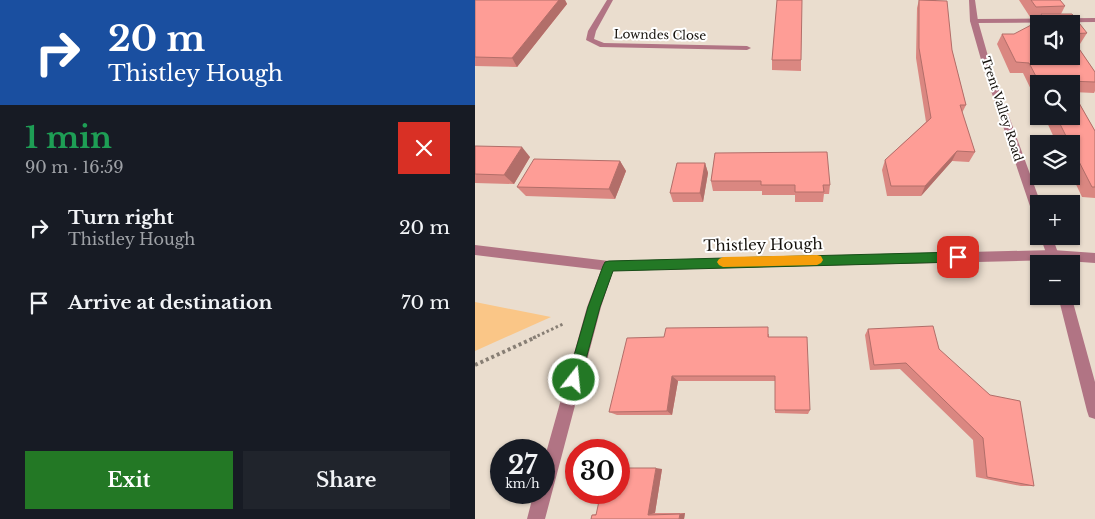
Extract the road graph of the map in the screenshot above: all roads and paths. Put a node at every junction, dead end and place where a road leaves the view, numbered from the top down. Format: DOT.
graph roads {
  1 [pos="610,0"];
  2 [pos="972,0"];
  3 [pos="1095,20"];
  4 [pos="974,21"];
  5 [pos="747,48"];
  6 [pos="1032,195"];
  7 [pos="475,250"];
  8 [pos="1080,258"];
  9 [pos="1095,258"];
  10 [pos="1030,259"];
  11 [pos="609,266"];
  12 [pos="1067,305"];
  13 [pos="594,307"];
  14 [pos="475,365"];
  15 [pos="1095,411"];
  16 [pos="555,448"];
  17 [pos="540,504"];
  18 [pos="536,519"];
  1 -- 5 [label="street, Lowndes Close"];
  2 -- 4 [label="street, Trent Valley Road"];
  3 -- 4 [label="street"];
  4 -- 6 [label="street, Trent Valley Road"];
  7 -- 11 [label="street, Thistley Hough"];
  8 -- 9 [label="street, Thistley Hough"];
  10 -- 11 [label="street, Thistley Hough"];
  11 -- 13 [label="street"];
  12 -- 15 [label="street"];
  13 -- 14 [label="path"];
  13 -- 16 [label="street"];
  17 -- 18 [label="street"];
}
